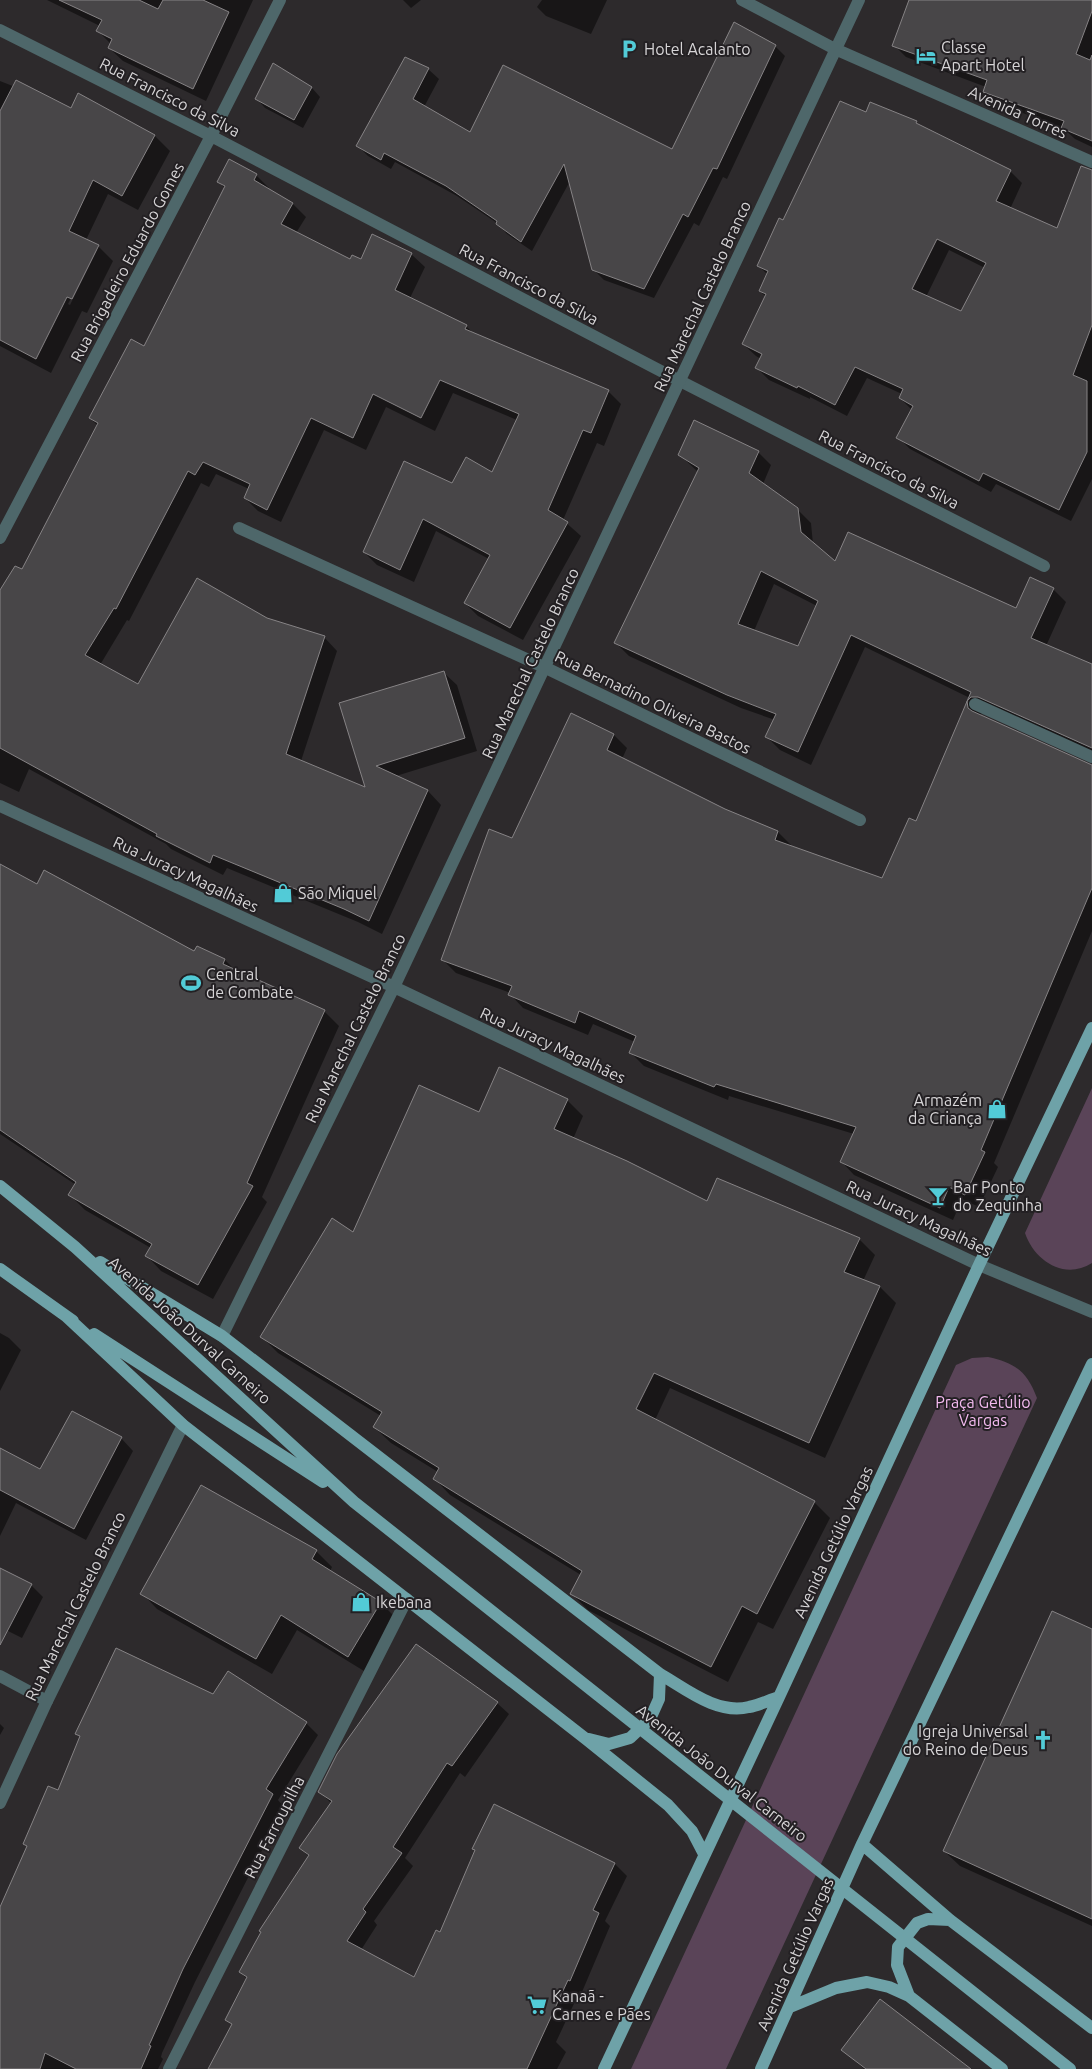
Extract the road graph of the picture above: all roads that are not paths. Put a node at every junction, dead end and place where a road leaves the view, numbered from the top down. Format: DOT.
graph roads {
  1 [pos="280,0"];
  2 [pos="742,0"];
  3 [pos="859,0"];
  4 [pos="0,30"];
  5 [pos="836,49"];
  6 [pos="212,136"];
  7 [pos="1092,162"];
  8 [pos="680,381"];
  9 [pos="240,528"];
  10 [pos="0,538"];
  11 [pos="1044,566"];
  12 [pos="546,668"];
  13 [pos="975,704"];
  14 [pos="1092,757"];
  15 [pos="0,806"];
  16 [pos="860,820"];
  17 [pos="394,987"];
  18 [pos="1092,1028"];
  19 [pos="0,1186"];
  20 [pos="75,1247"];
  21 [pos="980,1264"];
  22 [pos="0,1269"];
  23 [pos="1092,1312"];
  24 [pos="66,1316"];
  25 [pos="222,1336"];
  26 [pos="1092,1364"];
  27 [pos="183,1425"];
  28 [pos="354,1502"];
  29 [pos="407,1599"];
  30 [pos="660,1674"];
  31 [pos="0,1676"];
  32 [pos="779,1697"];
  33 [pos="46,1701"];
  34 [pos="586,1739"];
  35 [pos="0,1803"];
  36 [pos="862,1844"];
  37 [pos="704,1854"];
  38 [pos="950,1920"];
  39 [pos="909,1996"];
  40 [pos="790,2007"];
  41 [pos="1092,2028"];
  42 [pos="169,2069"];
  43 [pos="604,2069"];
  44 [pos="761,2069"];
  45 [pos="1002,2069"];
  46 [pos="1070,2069"];
  1 -- 6 [label="street, Rua Brigadeiro Eduardo Gomes"];
  2 -- 5 [label="street, Avenida Torres"];
  3 -- 5 [label="street, Rua Marechal Castelo Branco"];
  4 -- 6 [label="street, Rua Francisco da Silva"];
  5 -- 7 [label="street, Avenida Torres"];
  5 -- 8 [label="street, Rua Marechal Castelo Branco"];
  6 -- 8 [label="street, Rua Francisco da Silva"];
  6 -- 10 [label="street, Rua Brigadeiro Eduardo Gomes"];
  8 -- 11 [label="street, Rua Francisco da Silva"];
  8 -- 12 [label="street, Rua Marechal Castelo Branco"];
  9 -- 12 [label="street, Rua Bernadino Oliveira Bastos"];
  12 -- 16 [label="street, Rua Bernadino Oliveira Bastos"];
  12 -- 17 [label="street, Rua Marechal Castelo Branco"];
  13 -- 14 [label="street"];
  15 -- 17 [label="street, Rua Juracy Magalhães"];
  17 -- 21 [label="street, Rua Juracy Magalhães"];
  17 -- 25 [label="street, Rua Marechal Castelo Branco"];
  18 -- 21 [label="main road, Avenida Getúlio Vargas"];
  19 -- 20 [label="main road, Avenida João Durval Carneiro"];
  20 -- 25 [label="main road"];
  20 -- 28 [label="main road, Avenida João Durval Carneiro"];
  21 -- 23 [label="street, Rua Juracy Magalhães"];
  21 -- 32 [label="main road, Avenida Getúlio Vargas"];
  22 -- 24 [label="main road, Avenida João Durval Carneiro"];
  24 -- 27 [label="main road"];
  24 -- 28 [label="main road, Avenida João Durval Carneiro"];
  25 -- 30 [label="main road"];
  26 -- 36 [label="main road, Avenida Getúlio Vargas"];
  27 -- 29 [label="main road"];
  27 -- 33 [label="street, Rua Marechal Castelo Branco"];
  28 -- 46 [label="main road, Avenida João Durval Carneiro"];
  29 -- 34 [label="main road"];
  29 -- 42 [label="street, Rua Farroupilha"];
  30 -- 32 [label="main road"];
  30 -- 34 [label="main road"];
  31 -- 33 [label="street"];
  32 -- 37 [label="main road, Avenida Getúlio Vargas"];
  33 -- 35 [label="street, Rua Marechal Castelo Branco"];
  34 -- 37 [label="main road"];
  36 -- 38 [label="main road"];
  36 -- 40 [label="main road, Avenida Getúlio Vargas"];
  37 -- 43 [label="main road, Avenida Getúlio Vargas"];
  38 -- 39 [label="main road"];
  38 -- 41 [label="main road"];
  39 -- 40 [label="main road"];
  39 -- 45 [label="main road"];
  40 -- 44 [label="main road, Avenida Getúlio Vargas"];
}
